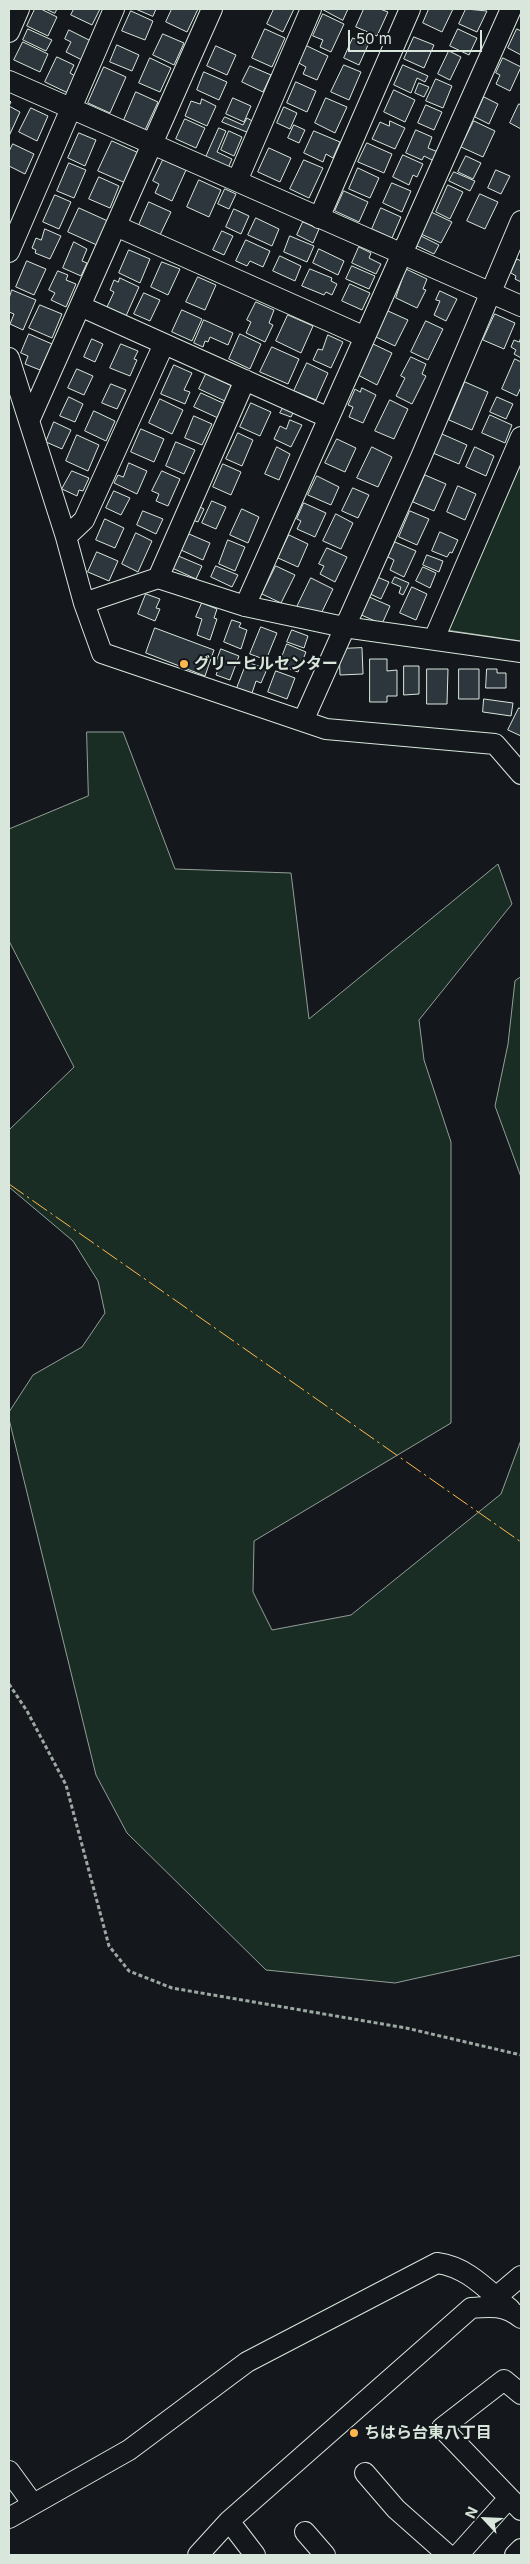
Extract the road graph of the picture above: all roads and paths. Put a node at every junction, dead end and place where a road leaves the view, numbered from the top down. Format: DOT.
graph roads {
  1 [pos="19,9"];
  2 [pos="114,9"];
  3 [pos="212,9"];
  4 [pos="311,9"];
  5 [pos="410,9"];
  6 [pos="511,9"];
  7 [pos="516,9"];
  8 [pos="521,11"];
  9 [pos="9,32"];
  10 [pos="9,81"];
  11 [pos="71,108"];
  12 [pos="152,144"];
  13 [pos="237,181"];
  14 [pos="319,218"];
  15 [pos="521,221"];
  16 [pos="116,226"];
  17 [pos="9,252"];
  18 [pos="402,254"];
  19 [pos="490,293"];
  20 [pos="80,306"];
  21 [pos="521,306"];
  22 [pos="365,337"];
  23 [pos="164,344"];
  24 [pos="9,358"];
  25 [pos="245,380"];
  26 [pos="329,418"];
  27 [pos="29,421"];
  28 [pos="521,437"];
  29 [pos="66,537"];
  30 [pos="158,578"];
  31 [pos="84,603"];
  32 [pos="245,606"];
  33 [pos="344,627"];
  34 [pos="434,639"];
  35 [pos="521,652"];
  36 [pos="303,721"];
  37 [pos="521,774"];
  38 [pos="9,1684"];
  39 [pos="521,2055"];
  40 [pos="521,2276"];
  41 [pos="509,2308"];
  42 [pos="521,2394"];
  43 [pos="9,2471"];
  44 [pos="365,2473"];
  45 [pos="33,2504"];
  46 [pos="515,2504"];
  47 [pos="9,2518"];
  48 [pos="229,2521"];
  49 [pos="305,2532"];
  50 [pos="521,2548"];
  51 [pos="198,2555"];
  52 [pos="255,2555"];
  53 [pos="325,2555"];
  54 [pos="448,2555"];
  55 [pos="458,2555"];
  56 [pos="515,2555"];
  1 -- 9 [label="street"];
  2 -- 11 [label="street"];
  3 -- 12 [label="street"];
  4 -- 13 [label="street"];
  5 -- 14 [label="street"];
  6 -- 18 [label="street"];
  7 -- 8 [label="street"];
  10 -- 11 [label="street"];
  11 -- 12 [label="street"];
  11 -- 17 [label="street"];
  12 -- 13 [label="street"];
  12 -- 16 [label="street"];
  13 -- 14 [label="street"];
  14 -- 18 [label="street"];
  15 -- 19 [label="street"];
  16 -- 20 [label="street"];
  16 -- 22 [label="street"];
  18 -- 19 [label="street"];
  18 -- 22 [label="street"];
  19 -- 21 [label="street"];
  19 -- 33 [label="street"];
  20 -- 23 [label="street"];
  20 -- 27 [label="street"];
  22 -- 26 [label="street"];
  23 -- 25 [label="street"];
  23 -- 29 [label="street"];
  24 -- 27 [label="street"];
  25 -- 26 [label="street"];
  25 -- 30 [label="street"];
  26 -- 32 [label="street"];
  27 -- 29 [label="street"];
  28 -- 34 [label="street"];
  29 -- 31 [label="street"];
  30 -- 31 [label="street"];
  30 -- 32 [label="street"];
  31 -- 36 [label="street"];
  32 -- 33 [label="street"];
  33 -- 34 [label="street"];
  33 -- 36 [label="street"];
  34 -- 35 [label="street"];
  36 -- 37 [label="street"];
  38 -- 39 [label="path"];
  40 -- 41 [label="street"];
  41 -- 45 [label="street"];
  41 -- 48 [label="street"];
  42 -- 46 [label="street"];
  43 -- 45 [label="street"];
  44 -- 54 [label="street"];
  45 -- 47 [label="street"];
  46 -- 55 [label="street"];
  48 -- 51 [label="street"];
  48 -- 52 [label="street"];
  49 -- 53 [label="street"];
  50 -- 56 [label="street"];
}
